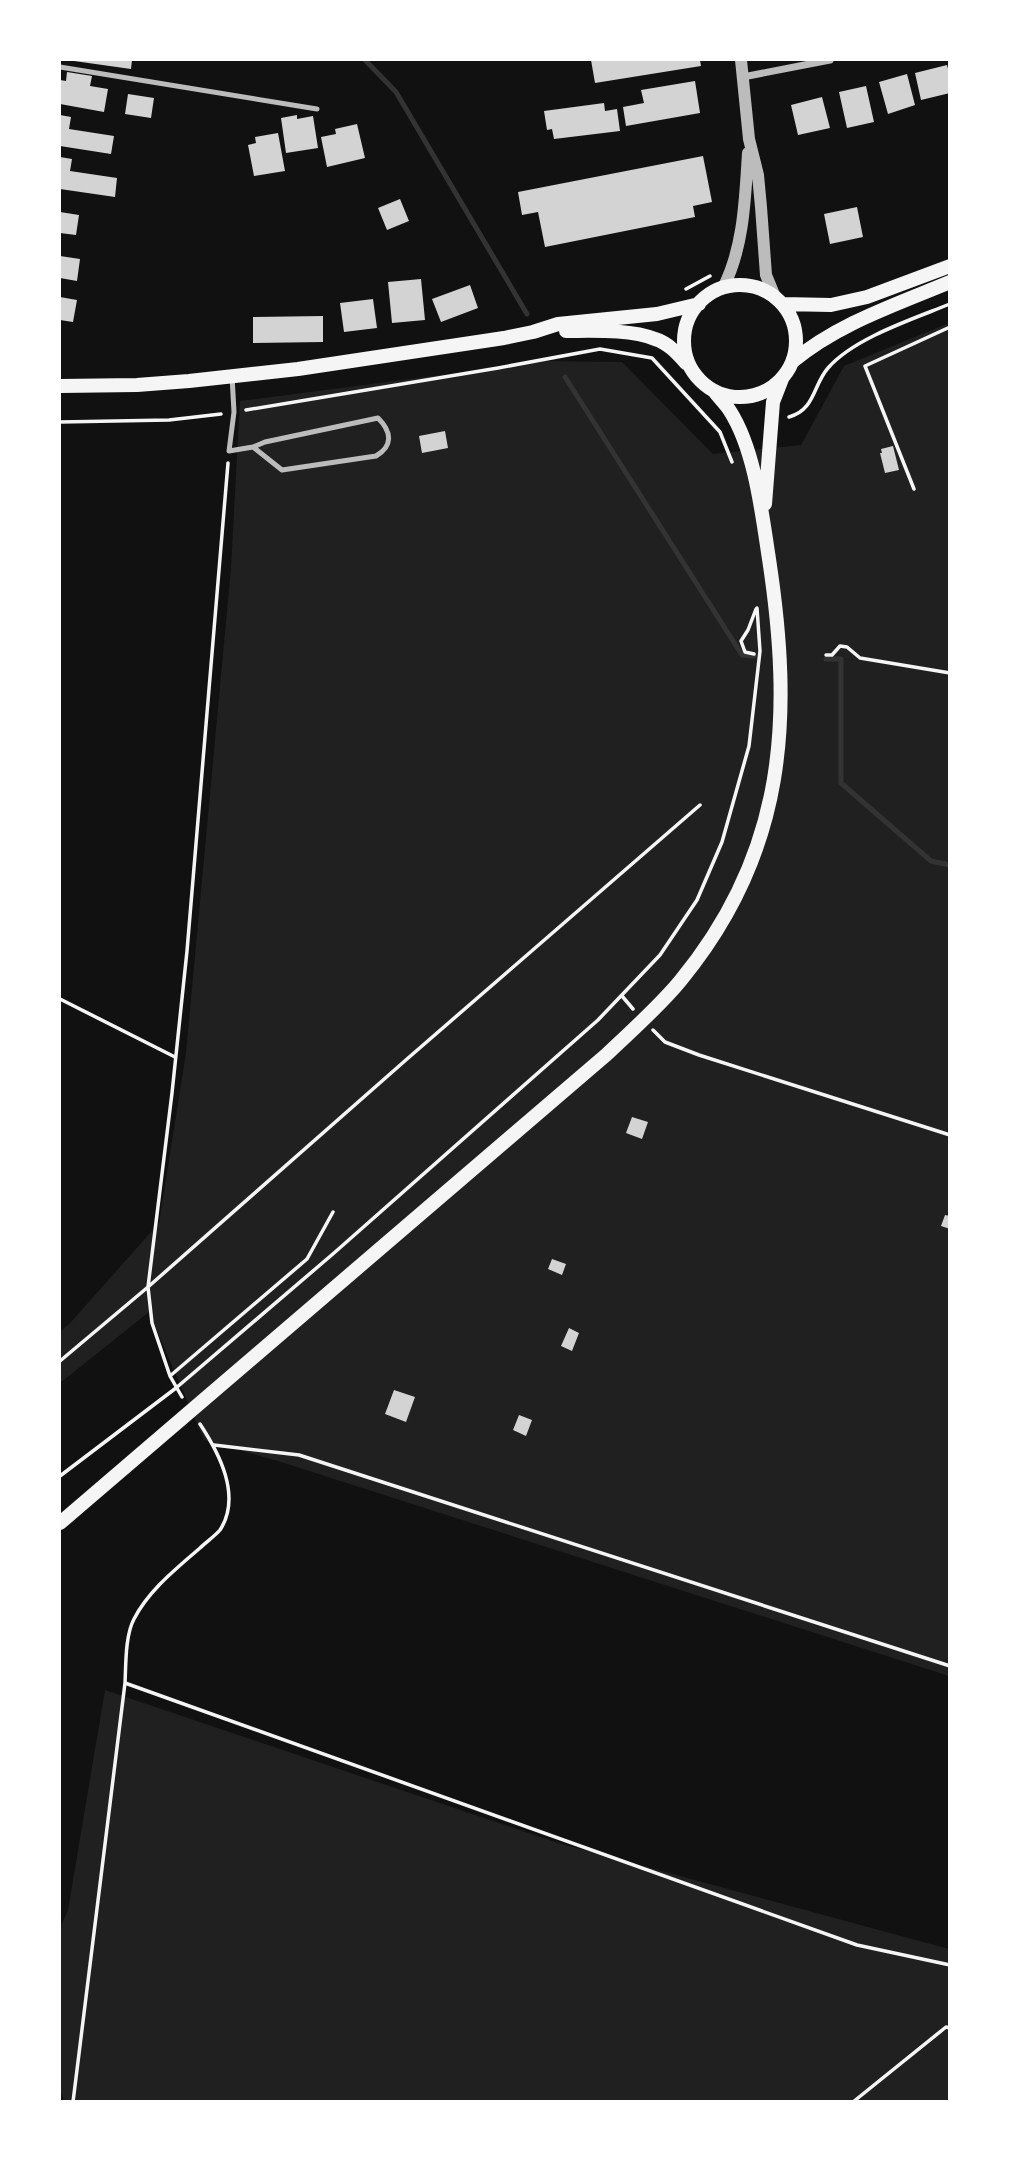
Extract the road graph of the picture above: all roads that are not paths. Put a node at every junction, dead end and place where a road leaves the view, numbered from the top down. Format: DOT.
graph roads {
  1 [pos="741,60"];
  2 [pos="830,60"];
  3 [pos="60,66"];
  4 [pos="743,78"];
  5 [pos="317,109"];
  6 [pos="749,139"];
  7 [pos="950,265"];
  8 [pos="950,282"];
  9 [pos="723,288"];
  10 [pos="779,301"];
  11 [pos="699,304"];
  12 [pos="533,332"];
  13 [pos="792,362"];
  14 [pos="691,368"];
  15 [pos="232,376"];
  16 [pos="783,377"];
  17 [pos="60,386"];
  18 [pos="714,391"];
  19 [pos="253,447"];
  20 [pos="763,523"];
  21 [pos="60,1523"];
  1 -- 4 [label="street"];
  2 -- 4 [label="street"];
  3 -- 5 [label="lane"];
  4 -- 6 [label="street"];
  6 -- 9 [label="street"];
  6 -- 10 [label="street"];
  7 -- 10 [label="main road"];
  8 -- 13 [label="main road"];
  9 -- 10 [label="main road"];
  9 -- 11 [label="main road"];
  10 -- 13 [label="main road"];
  11 -- 12 [label="main road"];
  11 -- 14 [label="main road"];
  12 -- 14 [label="main road"];
  12 -- 15 [label="main road"];
  13 -- 16 [label="main road"];
  14 -- 18 [label="main road"];
  15 -- 17 [label="main road"];
  15 -- 19 [label="lane"];
  16 -- 18 [label="main road"];
  16 -- 20 [label="main road"];
  18 -- 20 [label="main road"];
  19 -- 19 [label="lane"];
  20 -- 21 [label="main road"];
}
